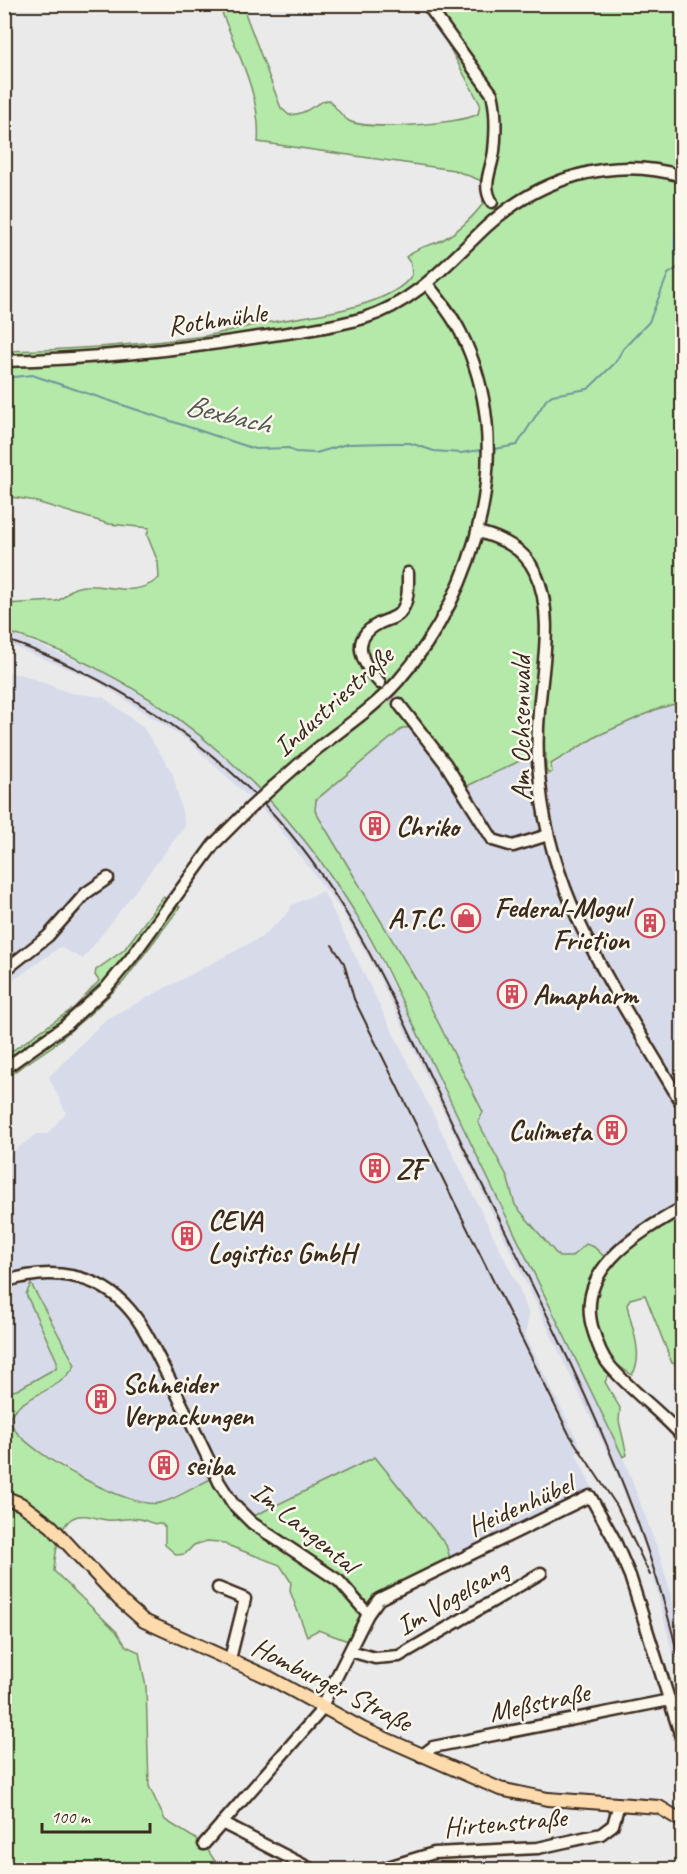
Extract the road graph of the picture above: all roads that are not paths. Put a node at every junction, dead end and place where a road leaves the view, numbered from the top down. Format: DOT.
graph roads {
  1 [pos="427,4"];
  2 [pos="682,176"];
  3 [pos="492,202"];
  4 [pos="428,284"];
  5 [pos="4,361"];
  6 [pos="478,532"];
  7 [pos="408,573"];
  8 [pos="380,683"];
  9 [pos="399,704"];
  10 [pos="548,835"];
  11 [pos="108,879"];
  12 [pos="4,971"];
  13 [pos="4,1069"];
  14 [pos="682,1104"];
  15 [pos="682,1208"];
  16 [pos="4,1282"];
  17 [pos="682,1436"];
  18 [pos="4,1497"];
  19 [pos="541,1573"];
  20 [pos="218,1588"];
  21 [pos="368,1614"];
  22 [pos="350,1651"];
  23 [pos="230,1659"];
  24 [pos="670,1700"];
  25 [pos="322,1708"];
  26 [pos="682,1740"];
  27 [pos="421,1756"];
  28 [pos="619,1804"];
  29 [pos="682,1821"];
  30 [pos="222,1823"];
  31 [pos="204,1844"];
  32 [pos="313,1869"];
  33 [pos="378,1869"];
  1 -- 3 [label="street"];
  2 -- 4 [label="street, Rothmühle"];
  4 -- 5 [label="street, Rothmühle"];
  4 -- 6 [label="street, Industriestraße"];
  6 -- 10 [label="street, Am Ochsenwald"];
  6 -- 13 [label="street, Industriestraße, bridge"];
  7 -- 8 [label="street"];
  9 -- 10 [label="street"];
  10 -- 14 [label="street, Am Ochsenwald"];
  11 -- 12 [label="street"];
  15 -- 17 [label="street"];
  16 -- 21 [label="street, Im Langental"];
  18 -- 23 [label="main road, Homburger Straße"];
  19 -- 22 [label="street, Im Vogelsang"];
  20 -- 23 [label="street"];
  21 -- 22 [label="street, Heidenhübel"];
  21 -- 24 [label="street, Heidenhübel"];
  22 -- 25 [label="street, Heidenhübel"];
  23 -- 25 [label="main road, Homburger Straße"];
  24 -- 26 [label="street, Heidenhübel"];
  24 -- 27 [label="street, Meßstraße"];
  25 -- 27 [label="main road, Homburger Straße"];
  25 -- 30 [label="street, Heidenhübel"];
  27 -- 28 [label="main road, Homburger Straße"];
  28 -- 29 [label="main road, Homburger Straße"];
  28 -- 33 [label="street, Hirtenstraße"];
  30 -- 31 [label="street, Heidenhübel"];
  30 -- 32 [label="street"];
}
